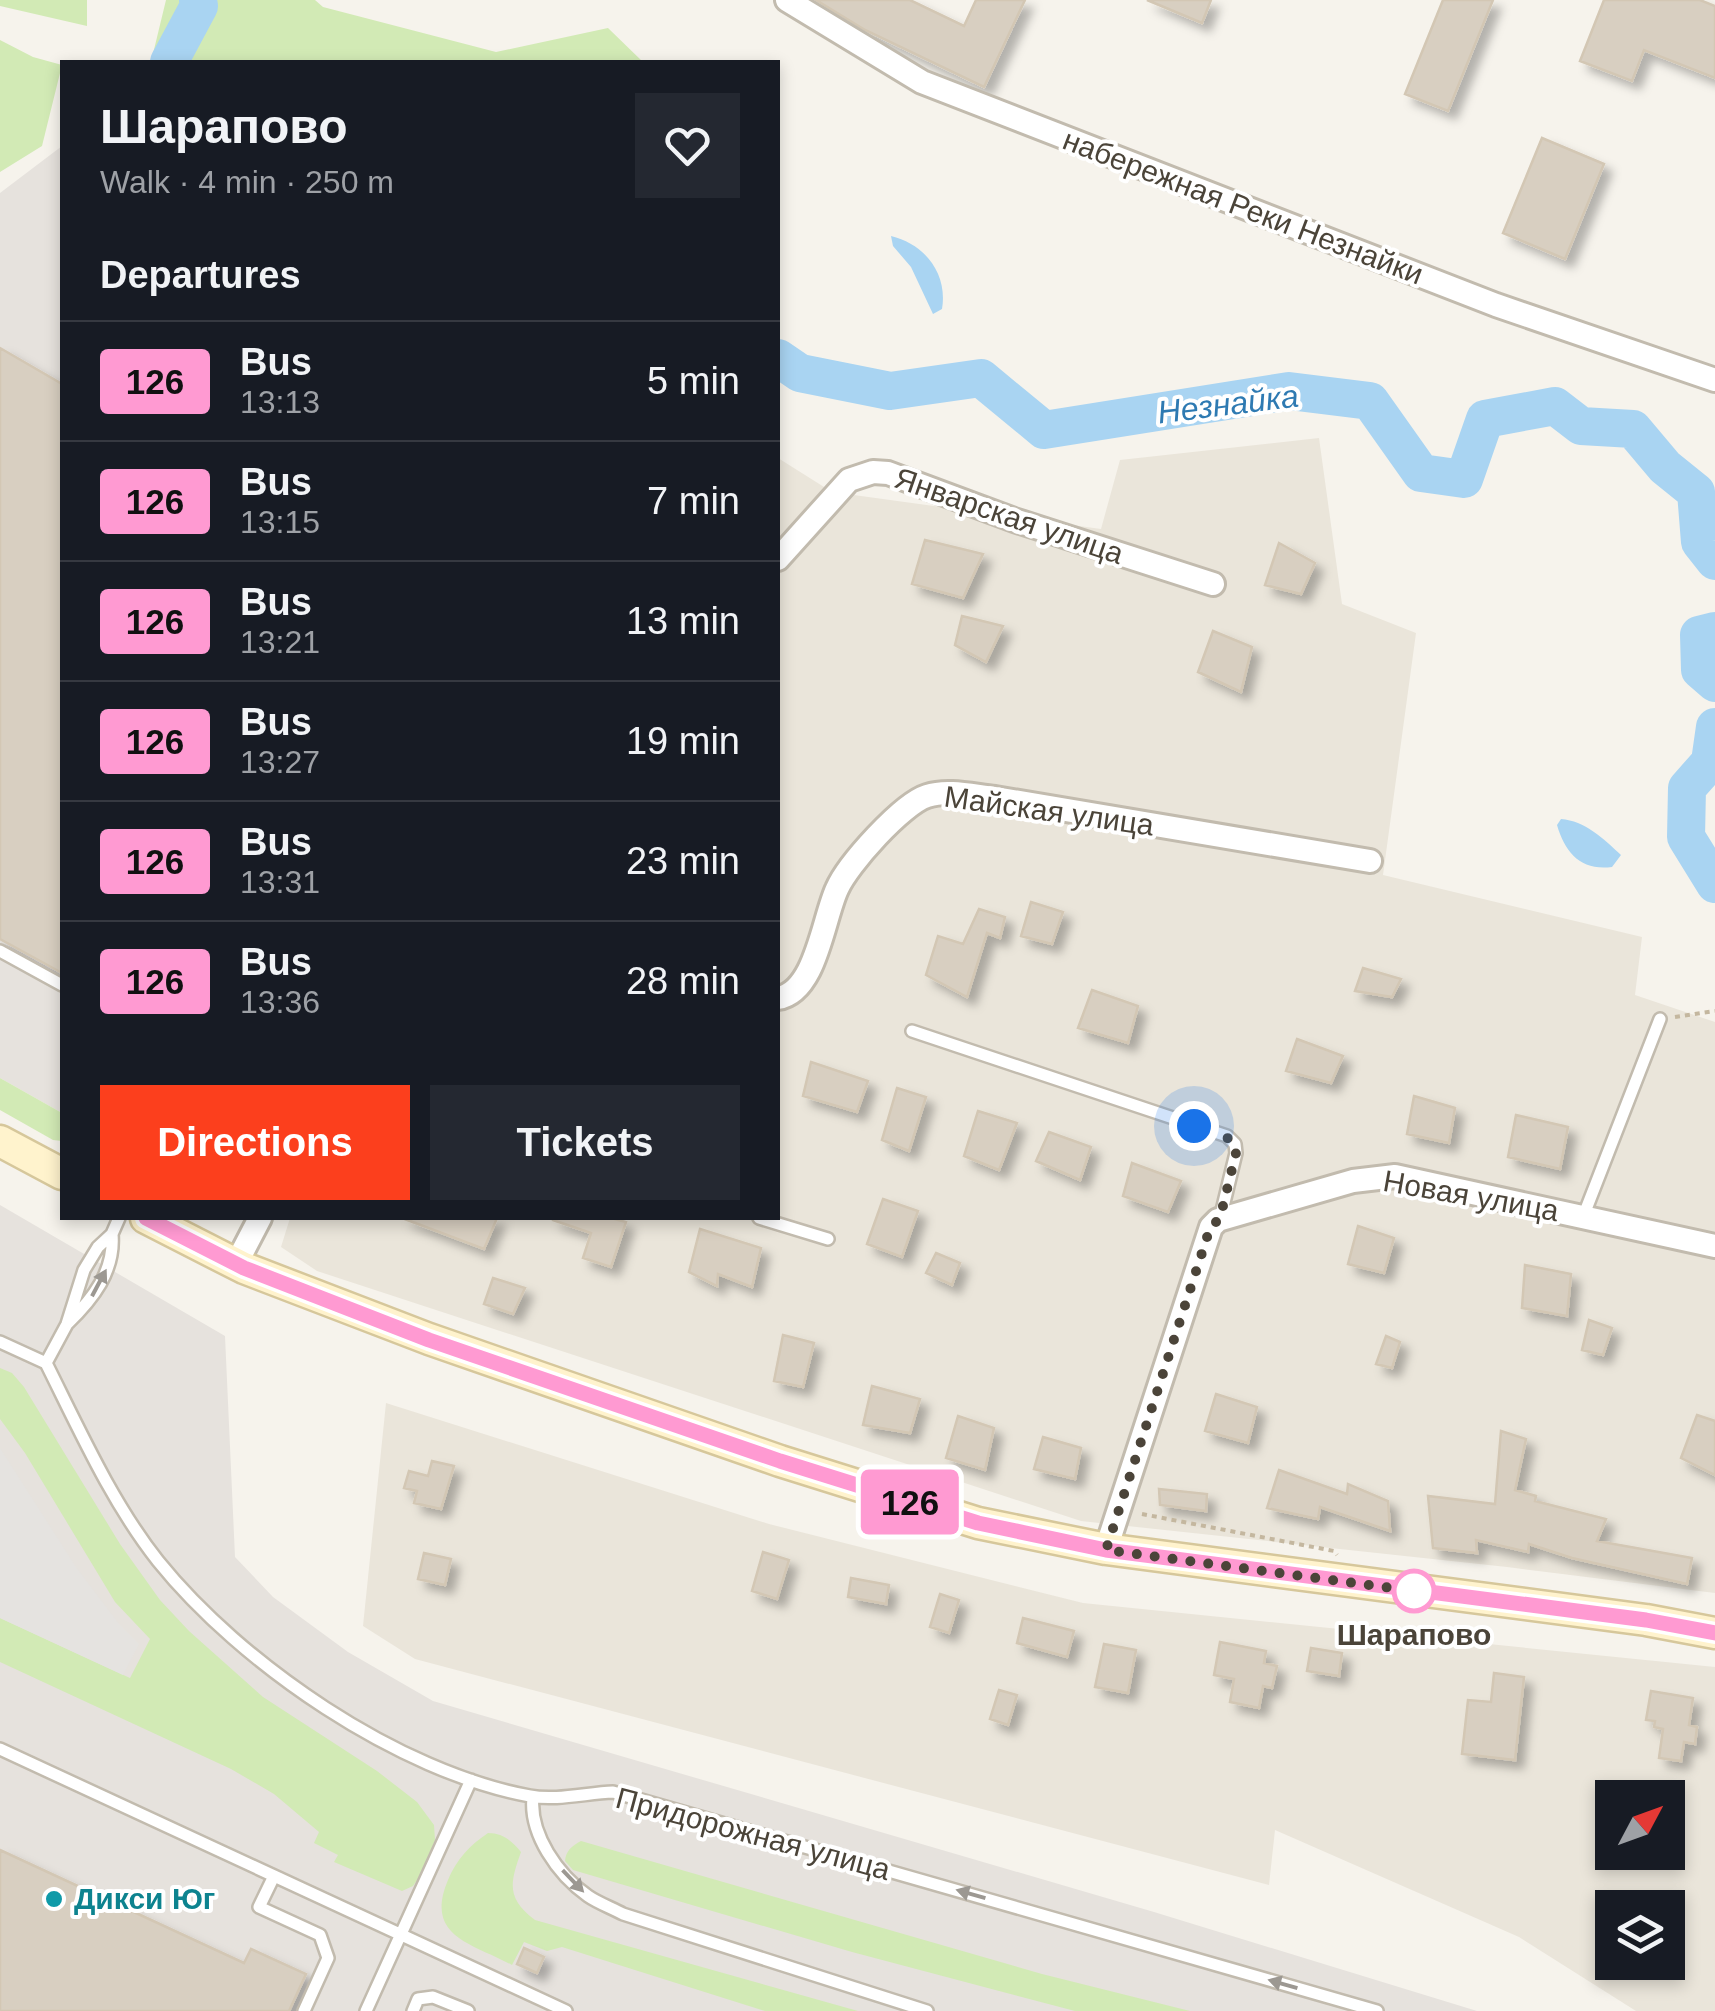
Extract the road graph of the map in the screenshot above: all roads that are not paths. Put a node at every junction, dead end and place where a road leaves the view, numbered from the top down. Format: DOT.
graph roads {
  1 [pos="787,0"];
  2 [pos="1715,380"];
  3 [pos="780,556"];
  4 [pos="1214,584"];
  5 [pos="1370,861"];
  6 [pos="0,951"];
  7 [pos="60,984"];
  8 [pos="780,998"];
  9 [pos="1660,1019"];
  10 [pos="912,1031"];
  11 [pos="0,1142"];
  12 [pos="60,1173"];
  13 [pos="1583,1217"];
  14 [pos="1220,1218"];
  15 [pos="118,1220"];
  16 [pos="150,1220"];
  17 [pos="259,1220"];
  18 [pos="765,1220"];
  19 [pos="112,1234"];
  20 [pos="828,1239"];
  21 [pos="1715,1246"];
  22 [pos="236,1264"];
  23 [pos="67,1324"];
  24 [pos="0,1342"];
  25 [pos="46,1364"];
  26 [pos="1106,1550"];
  27 [pos="1715,1633"];
  28 [pos="0,1749"];
  29 [pos="472,1780"];
  30 [pos="533,1797"];
  31 [pos="274,1876"];
  32 [pos="401,1934"];
  33 [pos="562,2010"];
  34 [pos="304,2011"];
  35 [pos="366,2011"];
  36 [pos="413,2011"];
  37 [pos="468,2011"];
  38 [pos="926,2011"];
  39 [pos="1377,2011"];
  1 -- 2 [label="street, набережная Реки Незнайки"];
  3 -- 4 [label="street, Январская улица"];
  5 -- 8 [label="street, Майская улица"];
  6 -- 7 [label="lane"];
  9 -- 13 [label="lane"];
  10 -- 14 [label="lane"];
  11 -- 12 [label="main road"];
  13 -- 14 [label="street, Новая улица"];
  13 -- 21 [label="street, Новая улица"];
  14 -- 26 [label="street"];
  15 -- 19 [label="lane"];
  16 -- 22 [label="main road"];
  17 -- 22 [label="street"];
  18 -- 20 [label="lane"];
  19 -- 23 [label="lane"];
  23 -- 19 [label="lane, one-way"];
  22 -- 26 [label="main road"];
  23 -- 25 [label="lane"];
  24 -- 25 [label="lane"];
  25 -- 29 [label="lane, Придорожная улица"];
  26 -- 27 [label="main road"];
  28 -- 31 [label="lane"];
  29 -- 30 [label="lane, Придорожная улица"];
  29 -- 32 [label="lane"];
  30 -- 38 [label="lane, one-way"];
  39 -- 30 [label="lane, Придорожная улица, one-way"];
  31 -- 32 [label="lane"];
  31 -- 34 [label="lane"];
  32 -- 33 [label="lane"];
  32 -- 35 [label="lane"];
  36 -- 37 [label="lane"];
}
